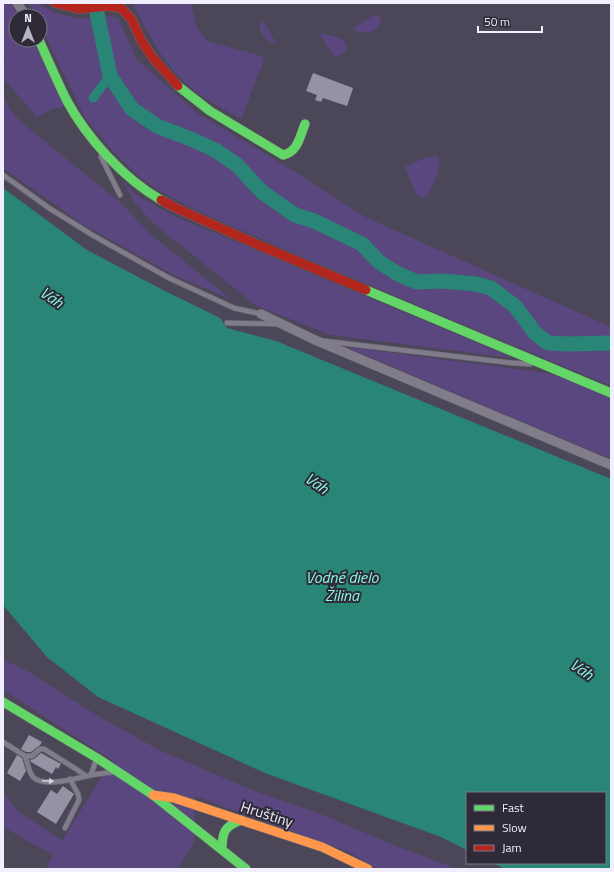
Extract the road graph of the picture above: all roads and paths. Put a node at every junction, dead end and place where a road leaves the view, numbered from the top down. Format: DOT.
graph roads {
  1 [pos="56,3"];
  2 [pos="43,48"];
  3 [pos="305,124"];
  4 [pos="102,150"];
  5 [pos="3,175"];
  6 [pos="120,195"];
  7 [pos="261,314"];
  8 [pos="227,323"];
  9 [pos="281,324"];
  10 [pos="315,340"];
  11 [pos="541,364"];
  12 [pos="611,393"];
  13 [pos="611,465"];
  14 [pos="3,702"];
  15 [pos="3,742"];
  16 [pos="25,756"];
  17 [pos="97,758"];
  18 [pos="117,771"];
  19 [pos="92,775"];
  20 [pos="86,776"];
  21 [pos="70,779"];
  22 [pos="153,795"];
  23 [pos="240,820"];
  24 [pos="65,828"];
  25 [pos="222,849"];
  26 [pos="246,869"];
  27 [pos="368,869"];
  1 -- 3 [label="street"];
  2 -- 4 [label="street"];
  4 -- 6 [label="lane"];
  4 -- 11 [label="street"];
  5 -- 7 [label="lane"];
  7 -- 9 [label="street"];
  8 -- 9 [label="lane"];
  9 -- 10 [label="street"];
  10 -- 11 [label="lane"];
  10 -- 13 [label="street"];
  11 -- 12 [label="street"];
  14 -- 17 [label="street"];
  15 -- 16 [label="lane"];
  16 -- 20 [label="lane"];
  16 -- 21 [label="lane, one-way"];
  17 -- 18 [label="street"];
  17 -- 19 [label="lane"];
  18 -- 19 [label="lane"];
  18 -- 22 [label="street"];
  19 -- 20 [label="lane"];
  20 -- 21 [label="lane"];
  21 -- 24 [label="lane"];
  22 -- 23 [label="street, Hruštiny"];
  22 -- 25 [label="street"];
  23 -- 25 [label="street"];
  23 -- 27 [label="street, Hruštiny"];
  25 -- 26 [label="street"];
}
